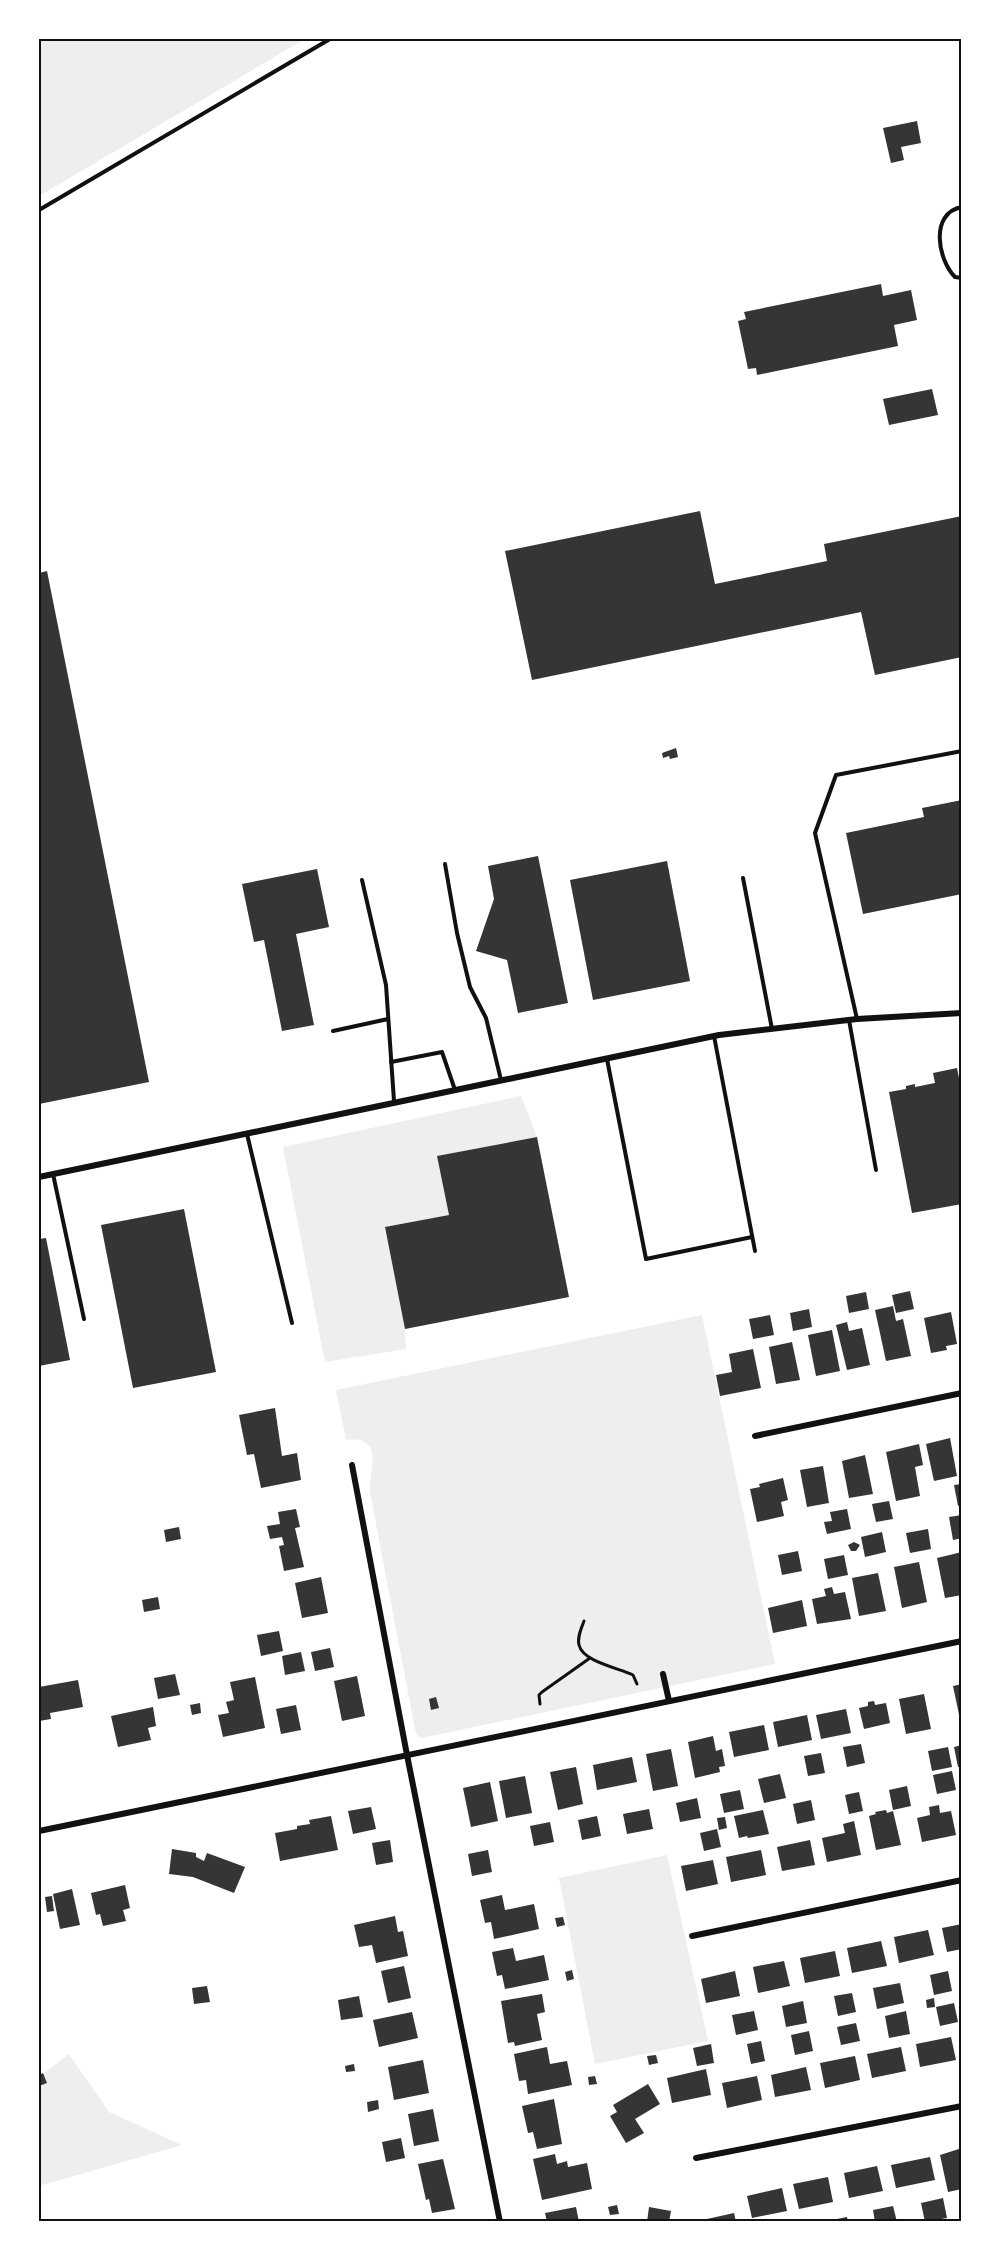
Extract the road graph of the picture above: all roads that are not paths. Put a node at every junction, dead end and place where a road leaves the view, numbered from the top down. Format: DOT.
graph roads {
  1 [pos="330,39"];
  2 [pos="962,207"];
  3 [pos="39,210"];
  4 [pos="962,278"];
  5 [pos="962,751"];
  6 [pos="445,864"];
  7 [pos="743,878"];
  8 [pos="362,880"];
  9 [pos="962,1013"];
  10 [pos="388,1019"];
  11 [pos="857,1019"];
  12 [pos="849,1020"];
  13 [pos="772,1029"];
  14 [pos="333,1030"];
  15 [pos="714,1036"];
  16 [pos="606,1059"];
  17 [pos="391,1062"];
  18 [pos="501,1081"];
  19 [pos="455,1090"];
  20 [pos="394,1101"];
  21 [pos="247,1134"];
  22 [pos="876,1170"];
  23 [pos="53,1174"];
  24 [pos="39,1177"];
  25 [pos="752,1237"];
  26 [pos="754,1251"];
  27 [pos="84,1319"];
  28 [pos="292,1323"];
  29 [pos="962,1393"];
  30 [pos="755,1436"];
  31 [pos="352,1466"];
  32 [pos="962,1641"];
  33 [pos="663,1674"];
  34 [pos="669,1701"];
  35 [pos="407,1755"];
  36 [pos="39,1831"];
  37 [pos="962,1880"];
  38 [pos="692,1936"];
  39 [pos="962,2106"];
  40 [pos="696,2158"];
  41 [pos="500,2222"];
  1 -- 3 [label="lane"];
  2 -- 4 [label="lane"];
  5 -- 11 [label="lane"];
  6 -- 18 [label="lane"];
  7 -- 13 [label="lane"];
  8 -- 10 [label="lane"];
  9 -- 11 [label="street"];
  10 -- 14 [label="lane"];
  10 -- 17 [label="lane"];
  11 -- 12 [label="street"];
  12 -- 13 [label="street"];
  12 -- 22 [label="lane"];
  13 -- 15 [label="street"];
  15 -- 16 [label="street"];
  15 -- 25 [label="lane"];
  16 -- 18 [label="street"];
  16 -- 25 [label="lane"];
  17 -- 19 [label="lane"];
  17 -- 20 [label="lane"];
  18 -- 19 [label="street"];
  19 -- 20 [label="street"];
  20 -- 21 [label="street"];
  21 -- 23 [label="street"];
  21 -- 28 [label="lane"];
  23 -- 24 [label="street"];
  23 -- 27 [label="lane"];
  25 -- 26 [label="lane"];
  29 -- 30 [label="street"];
  31 -- 35 [label="street"];
  32 -- 34 [label="street"];
  33 -- 34 [label="street"];
  34 -- 35 [label="street"];
  35 -- 36 [label="street"];
  35 -- 41 [label="street"];
  37 -- 38 [label="street"];
  39 -- 40 [label="street"];
}
